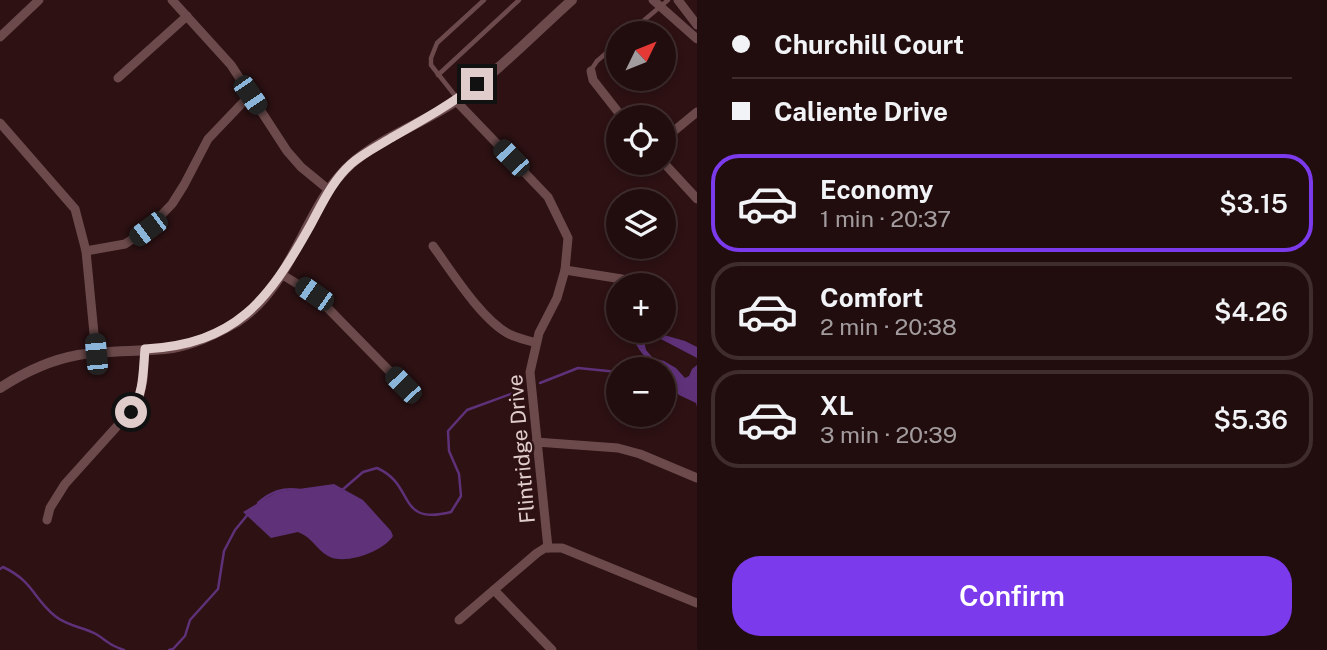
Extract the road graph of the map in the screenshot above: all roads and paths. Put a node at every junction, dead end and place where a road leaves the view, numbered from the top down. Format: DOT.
graph roads {
  1 [pos="39,0"];
  2 [pos="172,0"];
  3 [pos="484,0"];
  4 [pos="519,0"];
  5 [pos="678,0"];
  6 [pos="565,2"];
  7 [pos="660,2"];
  8 [pos="187,16"];
  9 [pos="641,21"];
  10 [pos="697,25"];
  11 [pos="0,37"];
  12 [pos="697,39"];
  13 [pos="606,53"];
  14 [pos="591,71"];
  15 [pos="438,75"];
  16 [pos="118,78"];
  17 [pos="250,95"];
  18 [pos="457,100"];
  19 [pos="613,105"];
  20 [pos="697,112"];
  21 [pos="0,122"];
  22 [pos="676,129"];
  23 [pos="675,175"];
  24 [pos="329,190"];
  25 [pos="697,199"];
  26 [pos="433,246"];
  27 [pos="86,251"];
  28 [pos="565,270"];
  29 [pos="281,274"];
  30 [pos="606,277"];
  31 [pos="536,343"];
  32 [pos="145,349"];
  33 [pos="96,354"];
  34 [pos="403,385"];
  35 [pos="0,388"];
  36 [pos="536,442"];
  37 [pos="697,478"];
  38 [pos="47,520"];
  39 [pos="548,548"];
  40 [pos="494,590"];
  41 [pos="697,603"];
  42 [pos="459,620"];
  43 [pos="552,650"];
  1 -- 11 [label="street"];
  2 -- 8 [label="street"];
  3 -- 15 [label="lane"];
  4 -- 15 [label="lane"];
  5 -- 10 [label="street"];
  6 -- 18 [label="street"];
  7 -- 9 [label="lane"];
  7 -- 12 [label="street"];
  8 -- 16 [label="street"];
  8 -- 17 [label="street"];
  13 -- 14 [label="lane"];
  14 -- 19 [label="street"];
  15 -- 18 [label="lane"];
  17 -- 24 [label="street"];
  17 -- 27 [label="street"];
  18 -- 24 [label="street"];
  18 -- 28 [label="street, Flintridge Drive"];
  20 -- 22 [label="street"];
  21 -- 27 [label="street"];
  23 -- 25 [label="street"];
  24 -- 29 [label="street"];
  26 -- 31 [label="street"];
  27 -- 33 [label="street"];
  28 -- 30 [label="street"];
  28 -- 31 [label="street, Flintridge Drive"];
  29 -- 32 [label="street"];
  29 -- 34 [label="street"];
  31 -- 36 [label="street, Flintridge Drive"];
  32 -- 33 [label="street"];
  32 -- 38 [label="street"];
  33 -- 35 [label="street"];
  36 -- 37 [label="street"];
  36 -- 39 [label="street, Flintridge Drive"];
  39 -- 40 [label="street"];
  39 -- 41 [label="street"];
  40 -- 42 [label="street"];
  40 -- 43 [label="street"];
}
